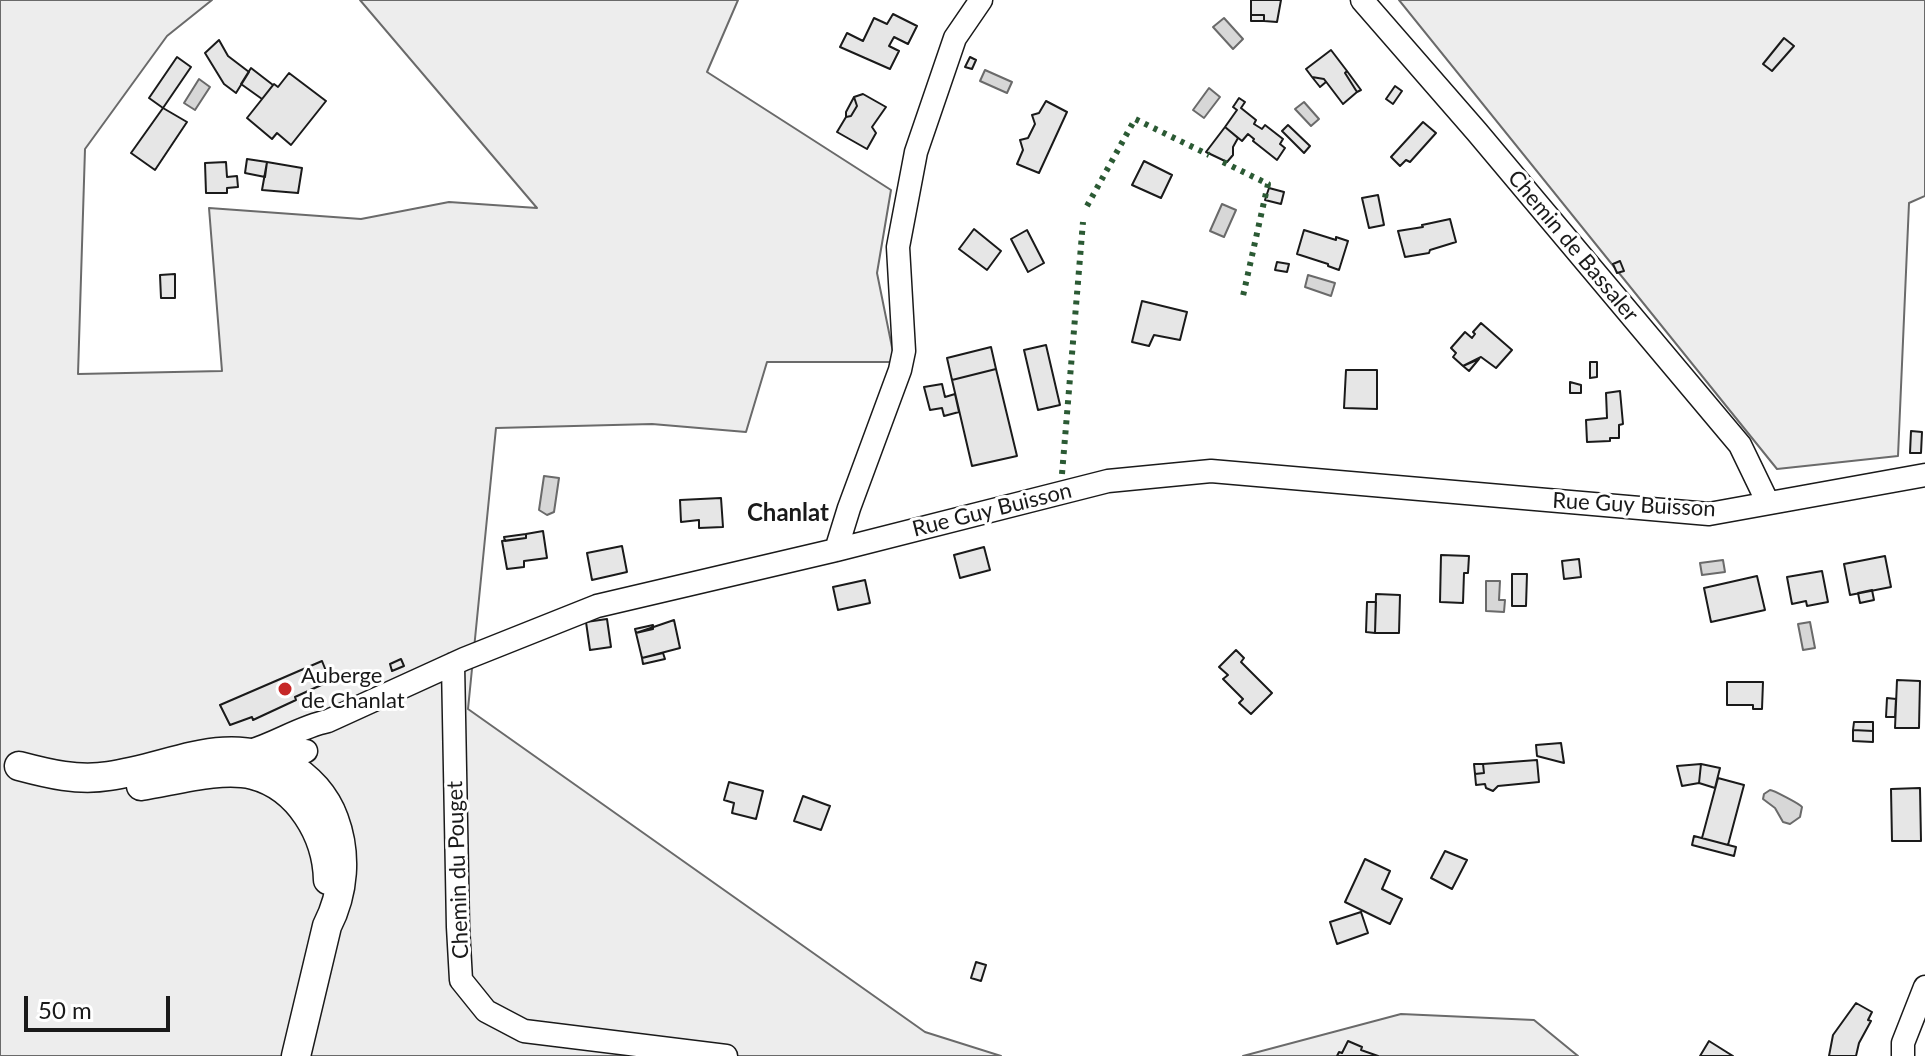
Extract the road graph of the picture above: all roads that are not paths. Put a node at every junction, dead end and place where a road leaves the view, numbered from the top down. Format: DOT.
graph roads {
  1 [pos="981,0"];
  2 [pos="1362,0"];
  3 [pos="1925,475"];
  4 [pos="1768,503"];
  5 [pos="836,550"];
  6 [pos="453,664"];
  7 [pos="10,758"];
  8 [pos="279,760"];
  9 [pos="327,926"];
  10 [pos="1925,987"];
  11 [pos="296,1056"];
  12 [pos="726,1056"];
  13 [pos="1903,1056"];
  1 -- 5 [label="street"];
  2 -- 4 [label="street, Chemin de Bassaler"];
  3 -- 4 [label="street, Rue Guy Buisson"];
  4 -- 5 [label="street, Rue Guy Buisson"];
  5 -- 6 [label="street, Rue Guy Buisson"];
  6 -- 8 [label="street, Rue Guy Buisson"];
  6 -- 12 [label="street, Chemin du Pouget"];
  7 -- 8 [label="main road"];
  7 -- 8 [label="main road"];
  8 -- 9 [label="main road"];
  8 -- 9 [label="main road"];
  9 -- 11 [label="main road"];
  10 -- 13 [label="street"];
}
